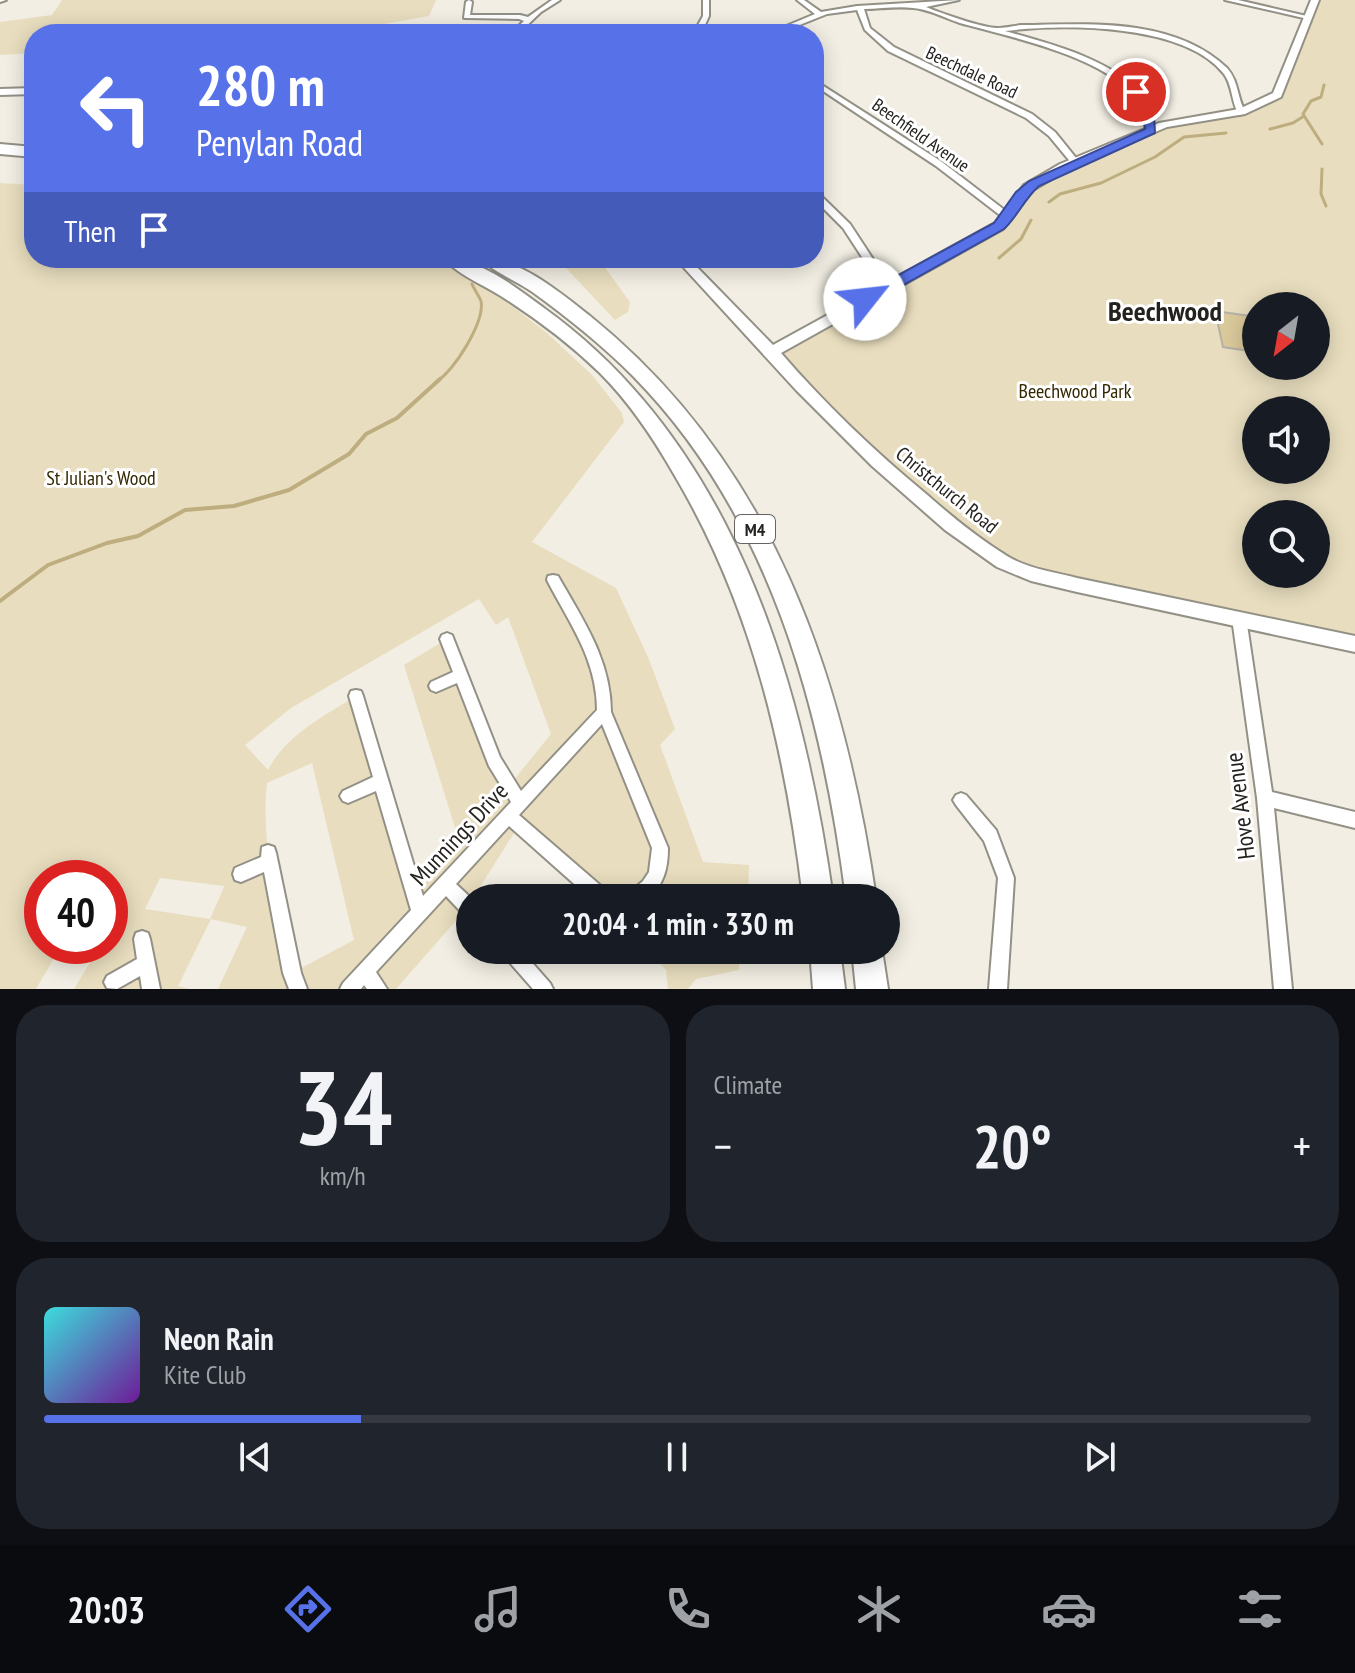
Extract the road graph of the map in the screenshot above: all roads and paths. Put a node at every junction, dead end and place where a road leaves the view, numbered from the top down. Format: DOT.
graph roads {
  1 [pos="557,0"];
  2 [pos="706,0"];
  3 [pos="800,0"];
  4 [pos="956,0"];
  5 [pos="1228,0"];
  6 [pos="1315,0"];
  7 [pos="469,2"];
  8 [pos="916,6"];
  9 [pos="860,8"];
  10 [pos="820,14"];
  11 [pos="1308,17"];
  12 [pos="529,20"];
  13 [pos="525,24"];
  14 [pos="702,24"];
  15 [pos="796,24"];
  16 [pos="994,31"];
  17 [pos="824,89"];
  18 [pos="24,91"];
  19 [pos="0,92"];
  20 [pos="1242,113"];
  21 [pos="1151,130"];
  22 [pos="0,149"];
  23 [pos="24,151"];
  24 [pos="0,161"];
  25 [pos="24,163"];
  26 [pos="1076,163"];
  27 [pos="824,204"];
  28 [pos="1008,217"];
  29 [pos="468,268"];
  30 [pos="505,268"];
  31 [pos="691,268"];
  32 [pos="889,286"];
  33 [pos="772,352"];
  34 [pos="553,580"];
  35 [pos="1239,618"];
  36 [pos="447,639"];
  37 [pos="1355,644"];
  38 [pos="460,675"];
  39 [pos="436,686"];
  40 [pos="356,696"];
  41 [pos="604,712"];
  42 [pos="381,781"];
  43 [pos="348,796"];
  44 [pos="1265,798"];
  45 [pos="961,800"];
  46 [pos="516,810"];
  47 [pos="1355,820"];
  48 [pos="241,874"];
  49 [pos="588,884"];
  50 [pos="651,884"];
  51 [pos="816,884"];
  52 [pos="860,884"];
  53 [pos="446,885"];
  54 [pos="456,895"];
  55 [pos="420,912"];
  56 [pos="142,939"];
  57 [pos="146,964"];
  58 [pos="522,964"];
  59 [pos="826,964"];
  60 [pos="869,964"];
  61 [pos="365,972"];
  62 [pos="113,982"];
  63 [pos="151,989"];
  64 [pos="298,989"];
  65 [pos="349,989"];
  66 [pos="378,989"];
  67 [pos="544,989"];
  68 [pos="829,989"];
  69 [pos="872,989"];
  70 [pos="998,989"];
  71 [pos="1283,989"];
  1 -- 12 [label="street"];
  2 -- 14 [label="street"];
  3 -- 10 [label="street"];
  4 -- 8 [label="street"];
  5 -- 11 [label="street"];
  6 -- 11 [label="street"];
  7 -- 12 [label="street"];
  8 -- 9 [label="street"];
  8 -- 16 [label="street"];
  9 -- 10 [label="street"];
  9 -- 26 [label="street, Beechdale Road"];
  10 -- 15 [label="street"];
  11 -- 20 [label="street"];
  12 -- 13 [label="street"];
  16 -- 20 [label="street"];
  16 -- 21 [label="street"];
  17 -- 28 [label="street, Beechfield Avenue"];
  18 -- 19 [label="street"];
  20 -- 21 [label="street"];
  21 -- 26 [label="street"];
  22 -- 23 [label="highway"];
  24 -- 25 [label="highway"];
  26 -- 28 [label="street"];
  27 -- 32 [label="street"];
  28 -- 32 [label="street"];
  29 -- 51 [label="highway, M4"];
  30 -- 52 [label="highway, M4"];
  31 -- 33 [label="street, Christchurch Road"];
  32 -- 33 [label="street"];
  33 -- 35 [label="street, Christchurch Road"];
  34 -- 41 [label="street"];
  35 -- 37 [label="street, Christchurch Road"];
  35 -- 44 [label="street, Hove Avenue"];
  36 -- 38 [label="street"];
  38 -- 39 [label="street"];
  38 -- 46 [label="street"];
  40 -- 42 [label="street"];
  41 -- 46 [label="street, Munnings Drive"];
  41 -- 50 [label="street"];
  42 -- 43 [label="street"];
  42 -- 55 [label="street"];
  44 -- 47 [label="street"];
  44 -- 71 [label="street, Hove Avenue"];
  45 -- 70 [label="street"];
  46 -- 49 [label="street"];
  46 -- 53 [label="street, Munnings Drive"];
  48 -- 64 [label="street"];
  53 -- 54 [label="street"];
  53 -- 55 [label="street, Munnings Drive"];
  55 -- 61 [label="street, Munnings Drive"];
  56 -- 57 [label="street"];
  57 -- 62 [label="street"];
  57 -- 63 [label="street"];
  58 -- 67 [label="street"];
  59 -- 68 [label="highway"];
  60 -- 69 [label="highway"];
  61 -- 65 [label="street, Munnings Drive"];
  61 -- 66 [label="street"];
}
